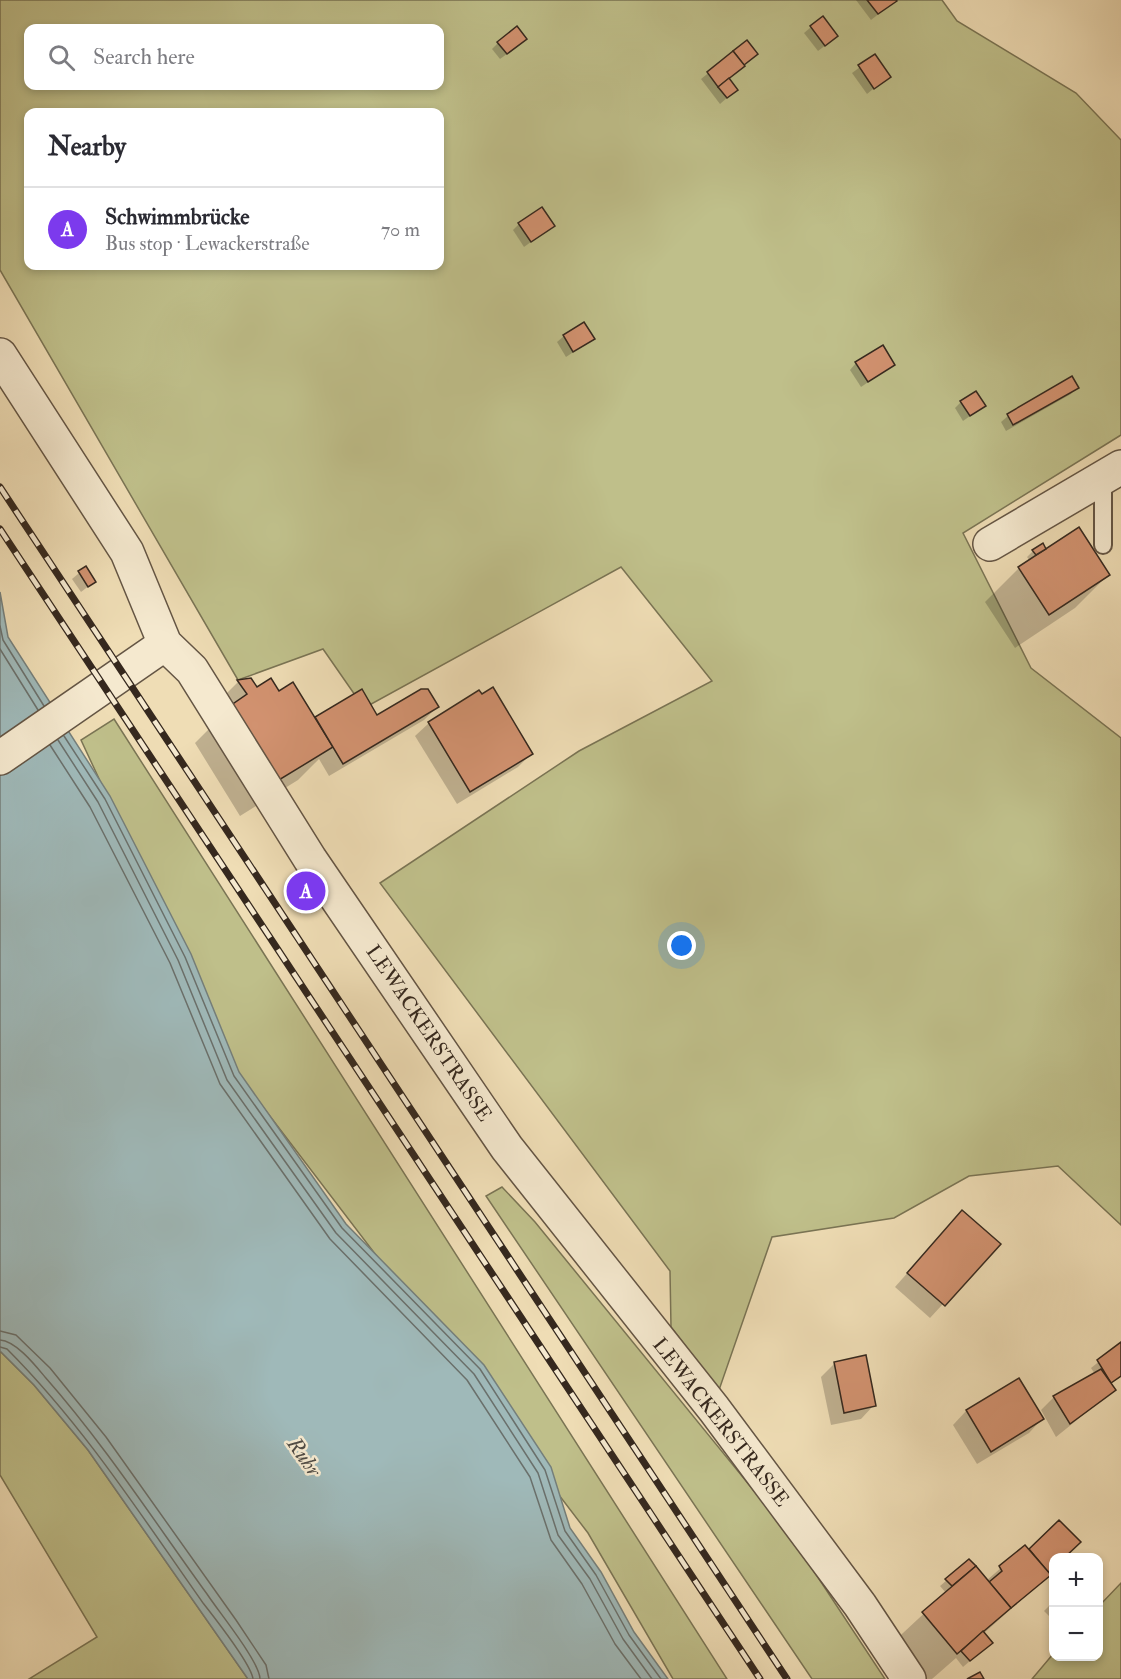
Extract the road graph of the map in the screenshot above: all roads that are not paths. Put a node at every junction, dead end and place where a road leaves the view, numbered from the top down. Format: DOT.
graph roads {
  1 [pos="0,355"];
  2 [pos="1112,473"];
  3 [pos="990,544"];
  4 [pos="1103,545"];
  5 [pos="165,644"];
  6 [pos="0,758"];
  7 [pos="909,1679"];
  1 -- 5 [label="street, LEWACKERSTRASSE"];
  2 -- 3 [label="street"];
  2 -- 4 [label="lane"];
  5 -- 6 [label="street"];
  5 -- 7 [label="street, LEWACKERSTRASSE"];
}
